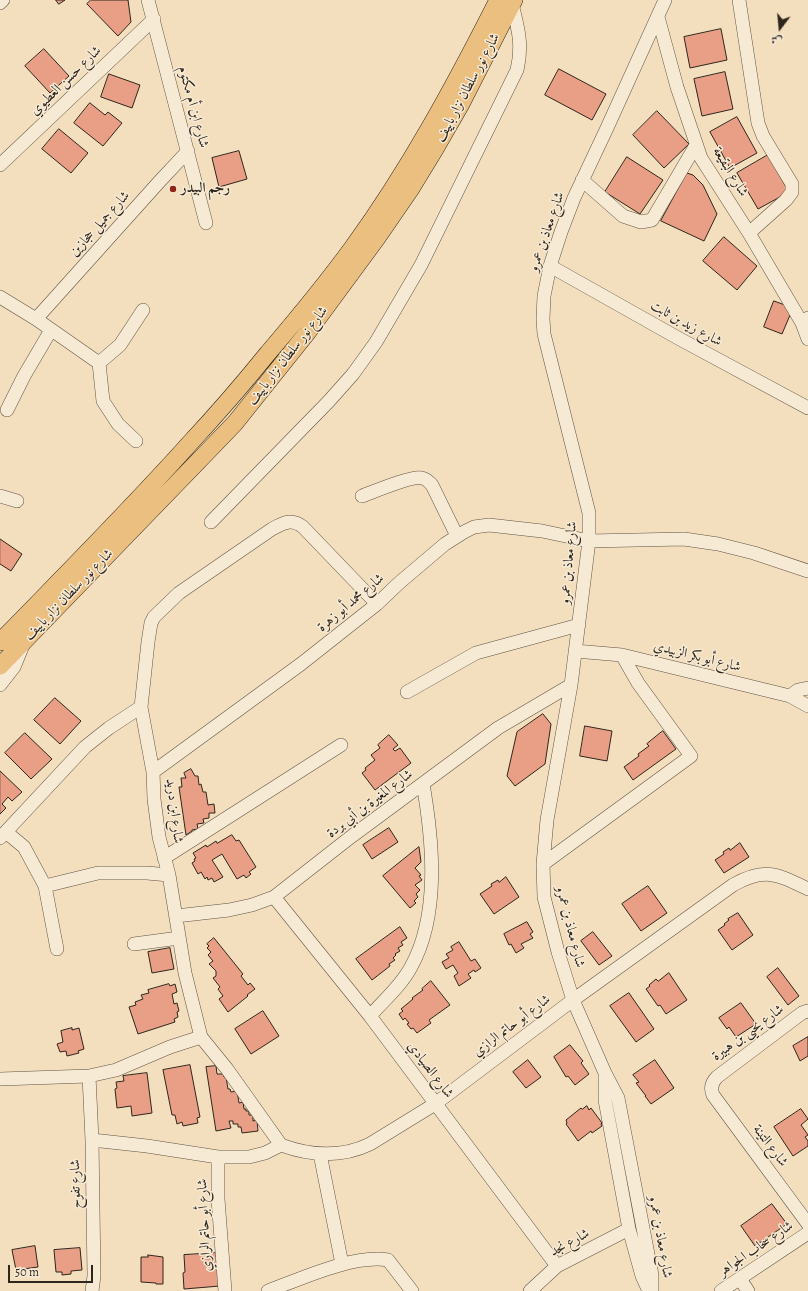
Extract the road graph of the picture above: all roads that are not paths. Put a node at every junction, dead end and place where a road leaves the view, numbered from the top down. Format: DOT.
graph roads {
  1 [pos="3,0"];
  2 [pos="148,0"];
  3 [pos="665,0"];
  4 [pos="739,0"];
  5 [pos="508,1"];
  6 [pos="0,3"];
  7 [pos="658,17"];
  8 [pos="154,20"];
  9 [pos="696,145"];
  10 [pos="188,151"];
  11 [pos="0,165"];
  12 [pos="582,180"];
  13 [pos="206,223"];
  14 [pos="749,233"];
  15 [pos="550,266"];
  16 [pos="0,297"];
  17 [pos="143,310"];
  18 [pos="36,319"];
  19 [pos="805,321"];
  20 [pos="51,330"];
  21 [pos="808,339"];
  22 [pos="99,363"];
  23 [pos="806,403"];
  24 [pos="7,410"];
  25 [pos="136,441"];
  26 [pos="0,496"];
  27 [pos="362,496"];
  28 [pos="16,501"];
  29 [pos="211,522"];
  30 [pos="457,536"];
  31 [pos="589,541"];
  32 [pos="808,571"];
  33 [pos="377,604"];
  34 [pos="579,625"];
  35 [pos="26,639"];
  36 [pos="0,642"];
  37 [pos="575,652"];
  38 [pos="622,655"];
  39 [pos="0,666"];
  40 [pos="0,685"];
  41 [pos="571,685"];
  42 [pos="808,688"];
  43 [pos="407,692"];
  44 [pos="790,696"];
  45 [pos="808,706"];
  46 [pos="141,707"];
  47 [pos="342,745"];
  48 [pos="153,772"];
  49 [pos="423,784"];
  50 [pos="3,835"];
  51 [pos="164,858"];
  52 [pos="543,864"];
  53 [pos="169,875"];
  54 [pos="45,886"];
  55 [pos="808,889"];
  56 [pos="274,897"];
  57 [pos="176,916"];
  58 [pos="179,938"];
  59 [pos="134,944"];
  60 [pos="57,948"];
  61 [pos="573,1000"];
  62 [pos="808,1011"];
  63 [pos="370,1016"];
  64 [pos="201,1037"];
  65 [pos="605,1073"];
  66 [pos="89,1076"];
  67 [pos="0,1079"];
  68 [pos="712,1086"];
  69 [pos="435,1104"];
  70 [pos="92,1140"];
  71 [pos="281,1145"];
  72 [pos="320,1154"];
  73 [pos="218,1157"];
  74 [pos="808,1224"];
  75 [pos="629,1229"];
  76 [pos="808,1233"];
  77 [pos="342,1264"];
  78 [pos="557,1266"];
  79 [pos="740,1279"];
  80 [pos="285,1288"];
  81 [pos="92,1291"];
  82 [pos="225,1291"];
  83 [pos="268,1291"];
  84 [pos="412,1291"];
  85 [pos="530,1291"];
  86 [pos="649,1291"];
  87 [pos="652,1291"];
  88 [pos="721,1291"];
  89 [pos="748,1291"];
  1 -- 6 [label="street"];
  2 -- 8 [label="street, شارع ابن أم مكتوم"];
  3 -- 7 [label="street, شارع معاذ بن عمرو"];
  4 -- 14 [label="street"];
  5 -- 29 [label="street"];
  5 -- 35 [label="main road, شارع نور سلطان نزار باييف"];
  5 -- 36 [label="main road, شارع نور سلطان نزار باييف"];
  7 -- 9 [label="street, شارع البقيعة"];
  7 -- 12 [label="street, شارع معاذ بن عمرو"];
  8 -- 10 [label="street, شارع ابن أم مكتوم"];
  8 -- 11 [label="street, شارع حسن العطيوي"];
  9 -- 12 [label="street"];
  9 -- 14 [label="street, شارع البقيعة"];
  10 -- 13 [label="street, شارع ابن أم مكتوم"];
  10 -- 18 [label="street, شارع جميل حجازين"];
  12 -- 15 [label="street, شارع معاذ بن عمرو"];
  14 -- 19 [label="street, شارع البقيعة"];
  15 -- 23 [label="street, شارع زيد بن ثابت"];
  15 -- 31 [label="street, شارع معاذ بن عمرو"];
  16 -- 18 [label="street"];
  17 -- 22 [label="street"];
  18 -- 20 [label="street"];
  19 -- 21 [label="street, شارع البقيعة"];
  20 -- 22 [label="street"];
  20 -- 24 [label="street"];
  22 -- 25 [label="street"];
  26 -- 28 [label="street"];
  27 -- 30 [label="street"];
  30 -- 31 [label="street, شارع محمد أبو زهرة"];
  30 -- 33 [label="street, شارع محمد أبو زهرة"];
  31 -- 32 [label="street, شارع محمد أبو زهرة"];
  31 -- 34 [label="street, شارع معاذ بن عمرو"];
  33 -- 46 [label="street, شارع ابن دريد"];
  33 -- 48 [label="street, شارع محمد أبو زهرة"];
  34 -- 37 [label="street, شارع معاذ بن عمرو"];
  34 -- 43 [label="street"];
  35 -- 39 [label="main road, شارع نور سلطان نزار باييف"];
  35 -- 40 [label="street"];
  37 -- 38 [label="street, شارع أبو بكر الزبيدي"];
  37 -- 41 [label="street, شارع معاذ بن عمرو"];
  38 -- 44 [label="street, شارع أبو بكر الزبيدي"];
  38 -- 52 [label="street"];
  41 -- 49 [label="street, شارع المغيرة بن أبي بردة"];
  41 -- 52 [label="street, شارع معاذ بن عمرو"];
  42 -- 44 [label="street"];
  44 -- 45 [label="street, شارع أبو بكر الزبيدي"];
  46 -- 48 [label="street, شارع ابن دريد"];
  46 -- 50 [label="street"];
  47 -- 51 [label="street"];
  48 -- 51 [label="street, شارع ابن دريد"];
  49 -- 56 [label="street, شارع المغيرة بن أبي بردة"];
  49 -- 63 [label="street"];
  50 -- 54 [label="street"];
  51 -- 53 [label="street, شارع ابن دريد"];
  52 -- 61 [label="street, شارع معاذ بن عمرو"];
  53 -- 54 [label="street"];
  53 -- 57 [label="street, شارع ابن دريد"];
  54 -- 60 [label="street"];
  55 -- 61 [label="street, شارع أبو حاتم الرازي"];
  56 -- 57 [label="street, شارع المغيرة بن أبي بردة"];
  56 -- 63 [label="street, شارع الصيادي"];
  57 -- 58 [label="street, شارع ابن دريد"];
  58 -- 59 [label="street"];
  58 -- 64 [label="street, شارع ابن دريد"];
  61 -- 65 [label="street, شارع معاذ بن عمرو"];
  61 -- 69 [label="street, شارع أبو حاتم الرازي"];
  62 -- 68 [label="street, شارع يحيى بن هبيرة"];
  63 -- 69 [label="street, شارع الصيادي"];
  64 -- 66 [label="street"];
  64 -- 71 [label="street, شارع ابن دريد"];
  65 -- 75 [label="street, شارع معاذ بن عمرو"];
  65 -- 87 [label="street, شارع معاذ بن عمرو"];
  66 -- 67 [label="street"];
  66 -- 70 [label="street, شارع تفوح"];
  68 -- 74 [label="street, شارع التينة"];
  69 -- 72 [label="street, شارع أبو حاتم الرازي"];
  69 -- 78 [label="street, شارع الصيادي"];
  70 -- 73 [label="street"];
  70 -- 81 [label="street, شارع تفوح"];
  71 -- 72 [label="street, شارع أبو حاتم الرازي"];
  71 -- 73 [label="street"];
  72 -- 77 [label="street"];
  73 -- 82 [label="street, شارع أبو حاتم الرازي"];
  75 -- 78 [label="street, شارع نجد"];
  75 -- 86 [label="street, شارع معاذ بن عمرو"];
  76 -- 79 [label="street, شارع سحاب الجواهر"];
  77 -- 80 [label="street"];
  77 -- 84 [label="street"];
  78 -- 85 [label="street, شارع نجد"];
  79 -- 88 [label="street, شارع سحاب الجواهر"];
  79 -- 89 [label="street"];
  80 -- 83 [label="street"];
}
